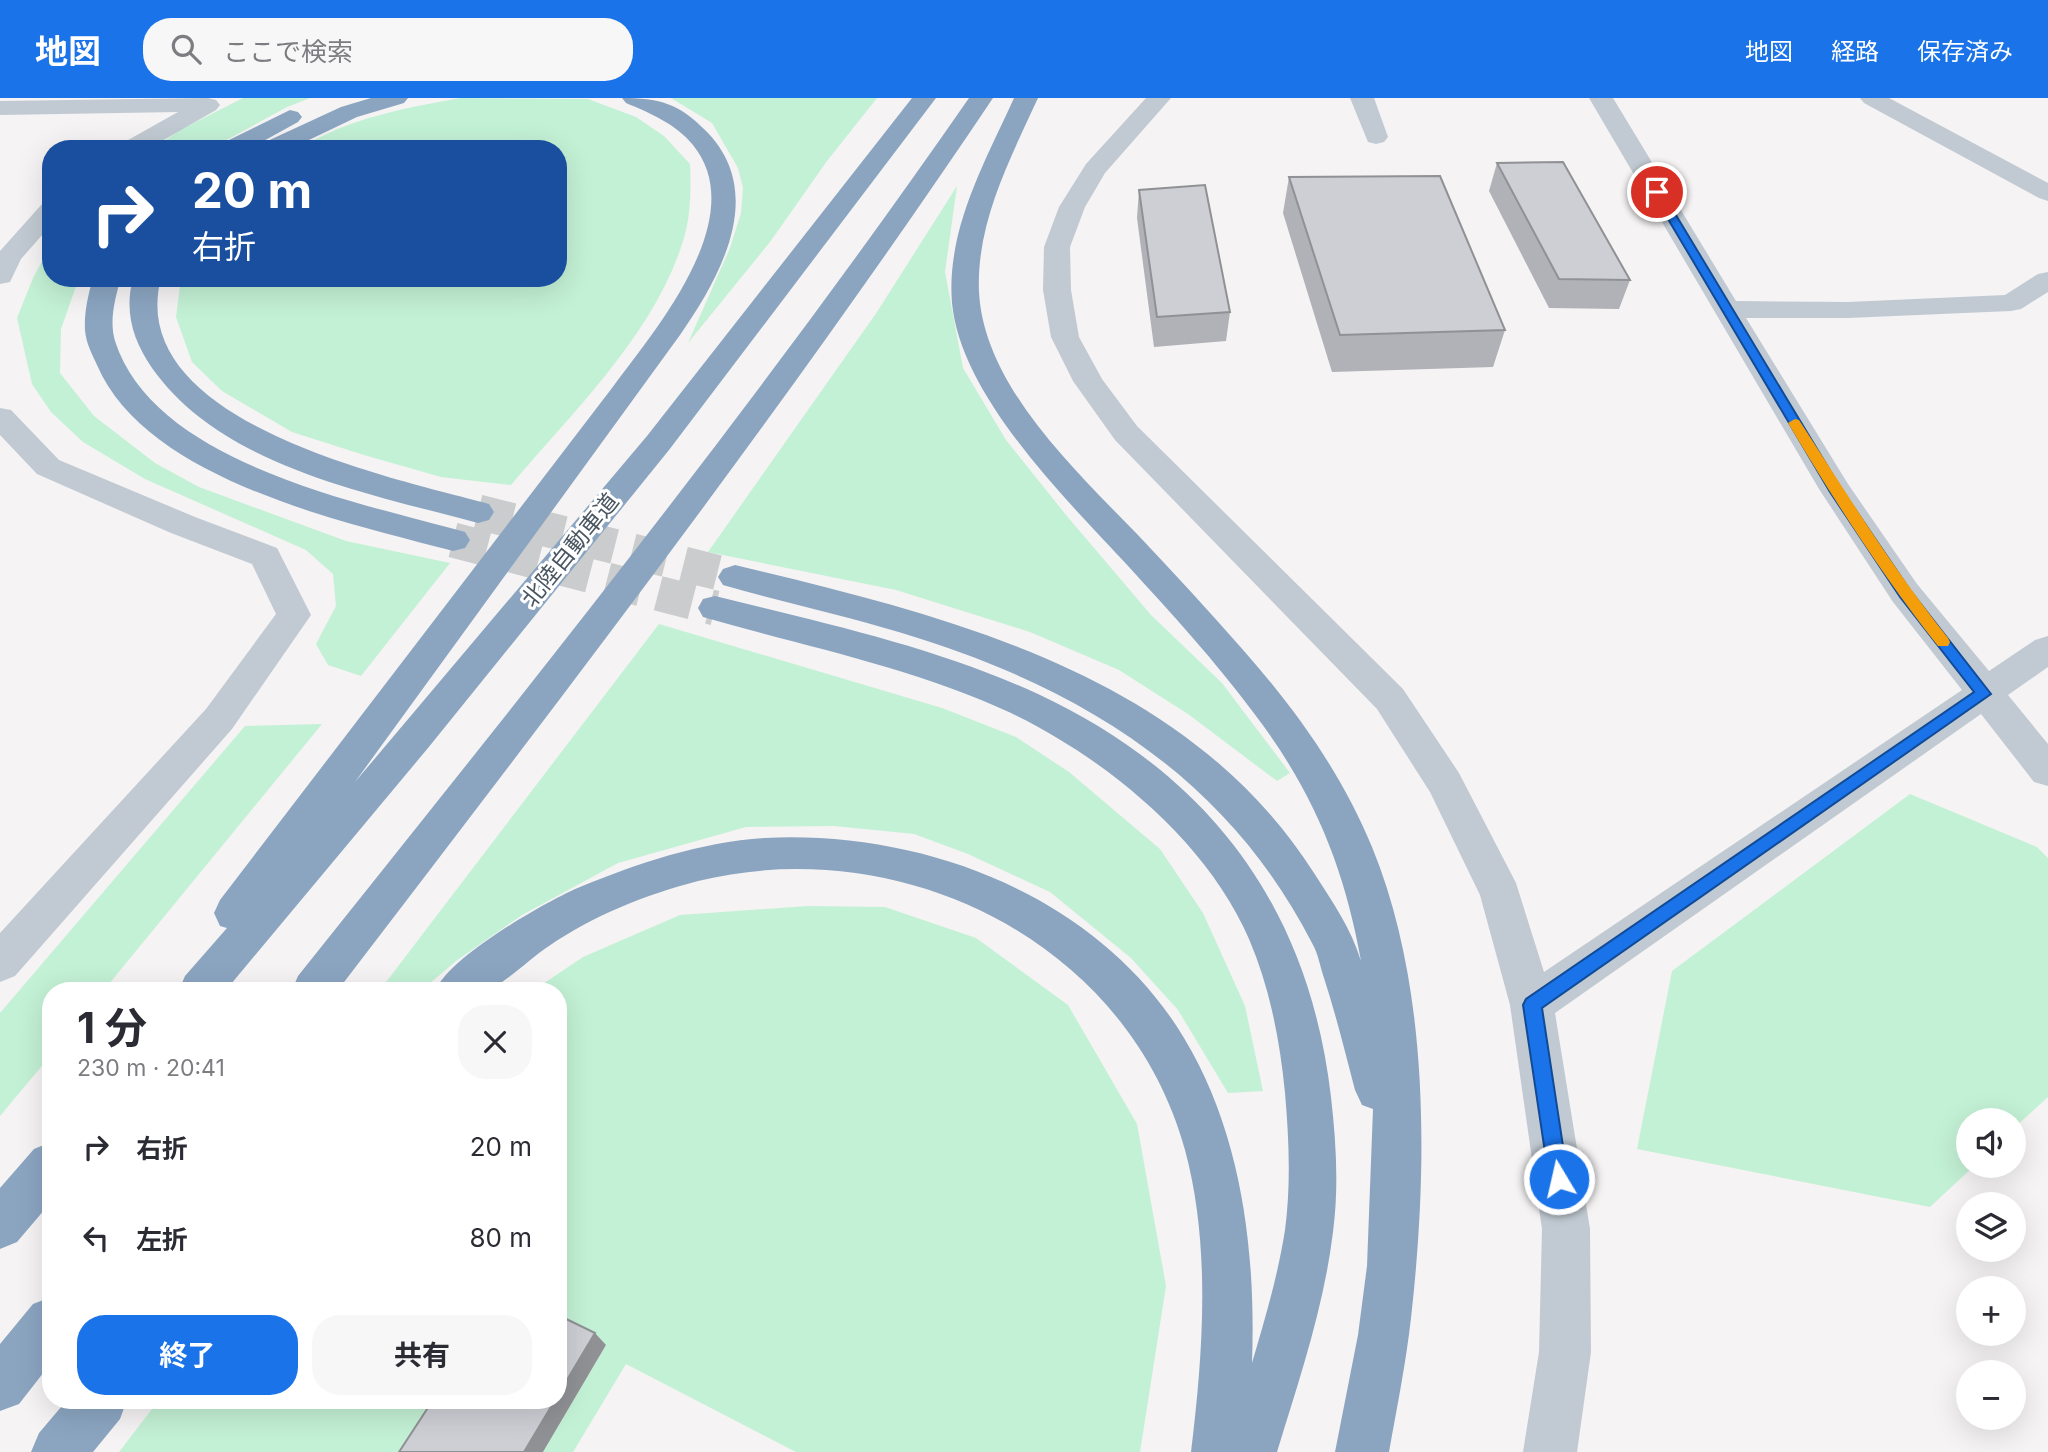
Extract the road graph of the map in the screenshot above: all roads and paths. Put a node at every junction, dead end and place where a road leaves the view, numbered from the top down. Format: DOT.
graph roads {
  1 [pos="28,98"];
  2 [pos="338,98"];
  3 [pos="396,98"];
  4 [pos="634,98"];
  5 [pos="924,98"];
  6 [pos="981,98"];
  7 [pos="1026,98"];
  8 [pos="1159,98"];
  9 [pos="1362,98"];
  10 [pos="1601,98"];
  11 [pos="1872,98"];
  12 [pos="216,101"];
  13 [pos="2,110"];
  14 [pos="1376,137"];
  15 [pos="146,140"];
  16 [pos="246,140"];
  17 [pos="289,140"];
  18 [pos="2048,193"];
  19 [pos="42,219"];
  20 [pos="0,276"];
  21 [pos="2048,280"];
  22 [pos="105,287"];
  23 [pos="146,287"];
  24 [pos="1727,309"];
  25 [pos="0,417"];
  26 [pos="478,512"];
  27 [pos="453,540"];
  28 [pos="2048,649"];
  29 [pos="1984,694"];
  30 [pos="2048,771"];
  31 [pos="0,963"];
  32 [pos="183,982"];
  33 [pos="207,982"];
  34 [pos="319,982"];
  35 [pos="467,982"];
  36 [pos="1532,1005"];
  37 [pos="42,1170"];
  38 [pos="42,1176"];
  39 [pos="1395,1205"];
  40 [pos="4,1220"];
  41 [pos="42,1333"];
  42 [pos="0,1385"];
  43 [pos="94,1409"];
  44 [pos="58,1452"];
  45 [pos="1219,1452"];
  46 [pos="1250,1452"];
  47 [pos="1362,1452"];
  48 [pos="1550,1452"];
  1 -- 13 [label="street"];
  2 -- 16 [label="highway"];
  3 -- 17 [label="highway"];
  4 -- 32 [label="highway"];
  5 -- 33 [label="highway, 北陸自動車道"];
  6 -- 34 [label="highway"];
  7 -- 39 [label="highway"];
  8 -- 36 [label="street"];
  9 -- 14 [label="street"];
  10 -- 24 [label="street"];
  11 -- 18 [label="street"];
  12 -- 13 [label="street"];
  12 -- 15 [label="street"];
  19 -- 20 [label="street"];
  21 -- 24 [label="street"];
  22 -- 27 [label="highway"];
  23 -- 26 [label="highway"];
  24 -- 29 [label="street"];
  25 -- 31 [label="street"];
  28 -- 29 [label="street"];
  29 -- 30 [label="street"];
  29 -- 36 [label="street"];
  35 -- 45 [label="highway"];
  36 -- 48 [label="street"];
  37 -- 40 [label="highway"];
  38 -- 40 [label="highway"];
  39 -- 46 [label="highway"];
  39 -- 47 [label="highway"];
  41 -- 42 [label="highway"];
  43 -- 44 [label="highway"];
}
